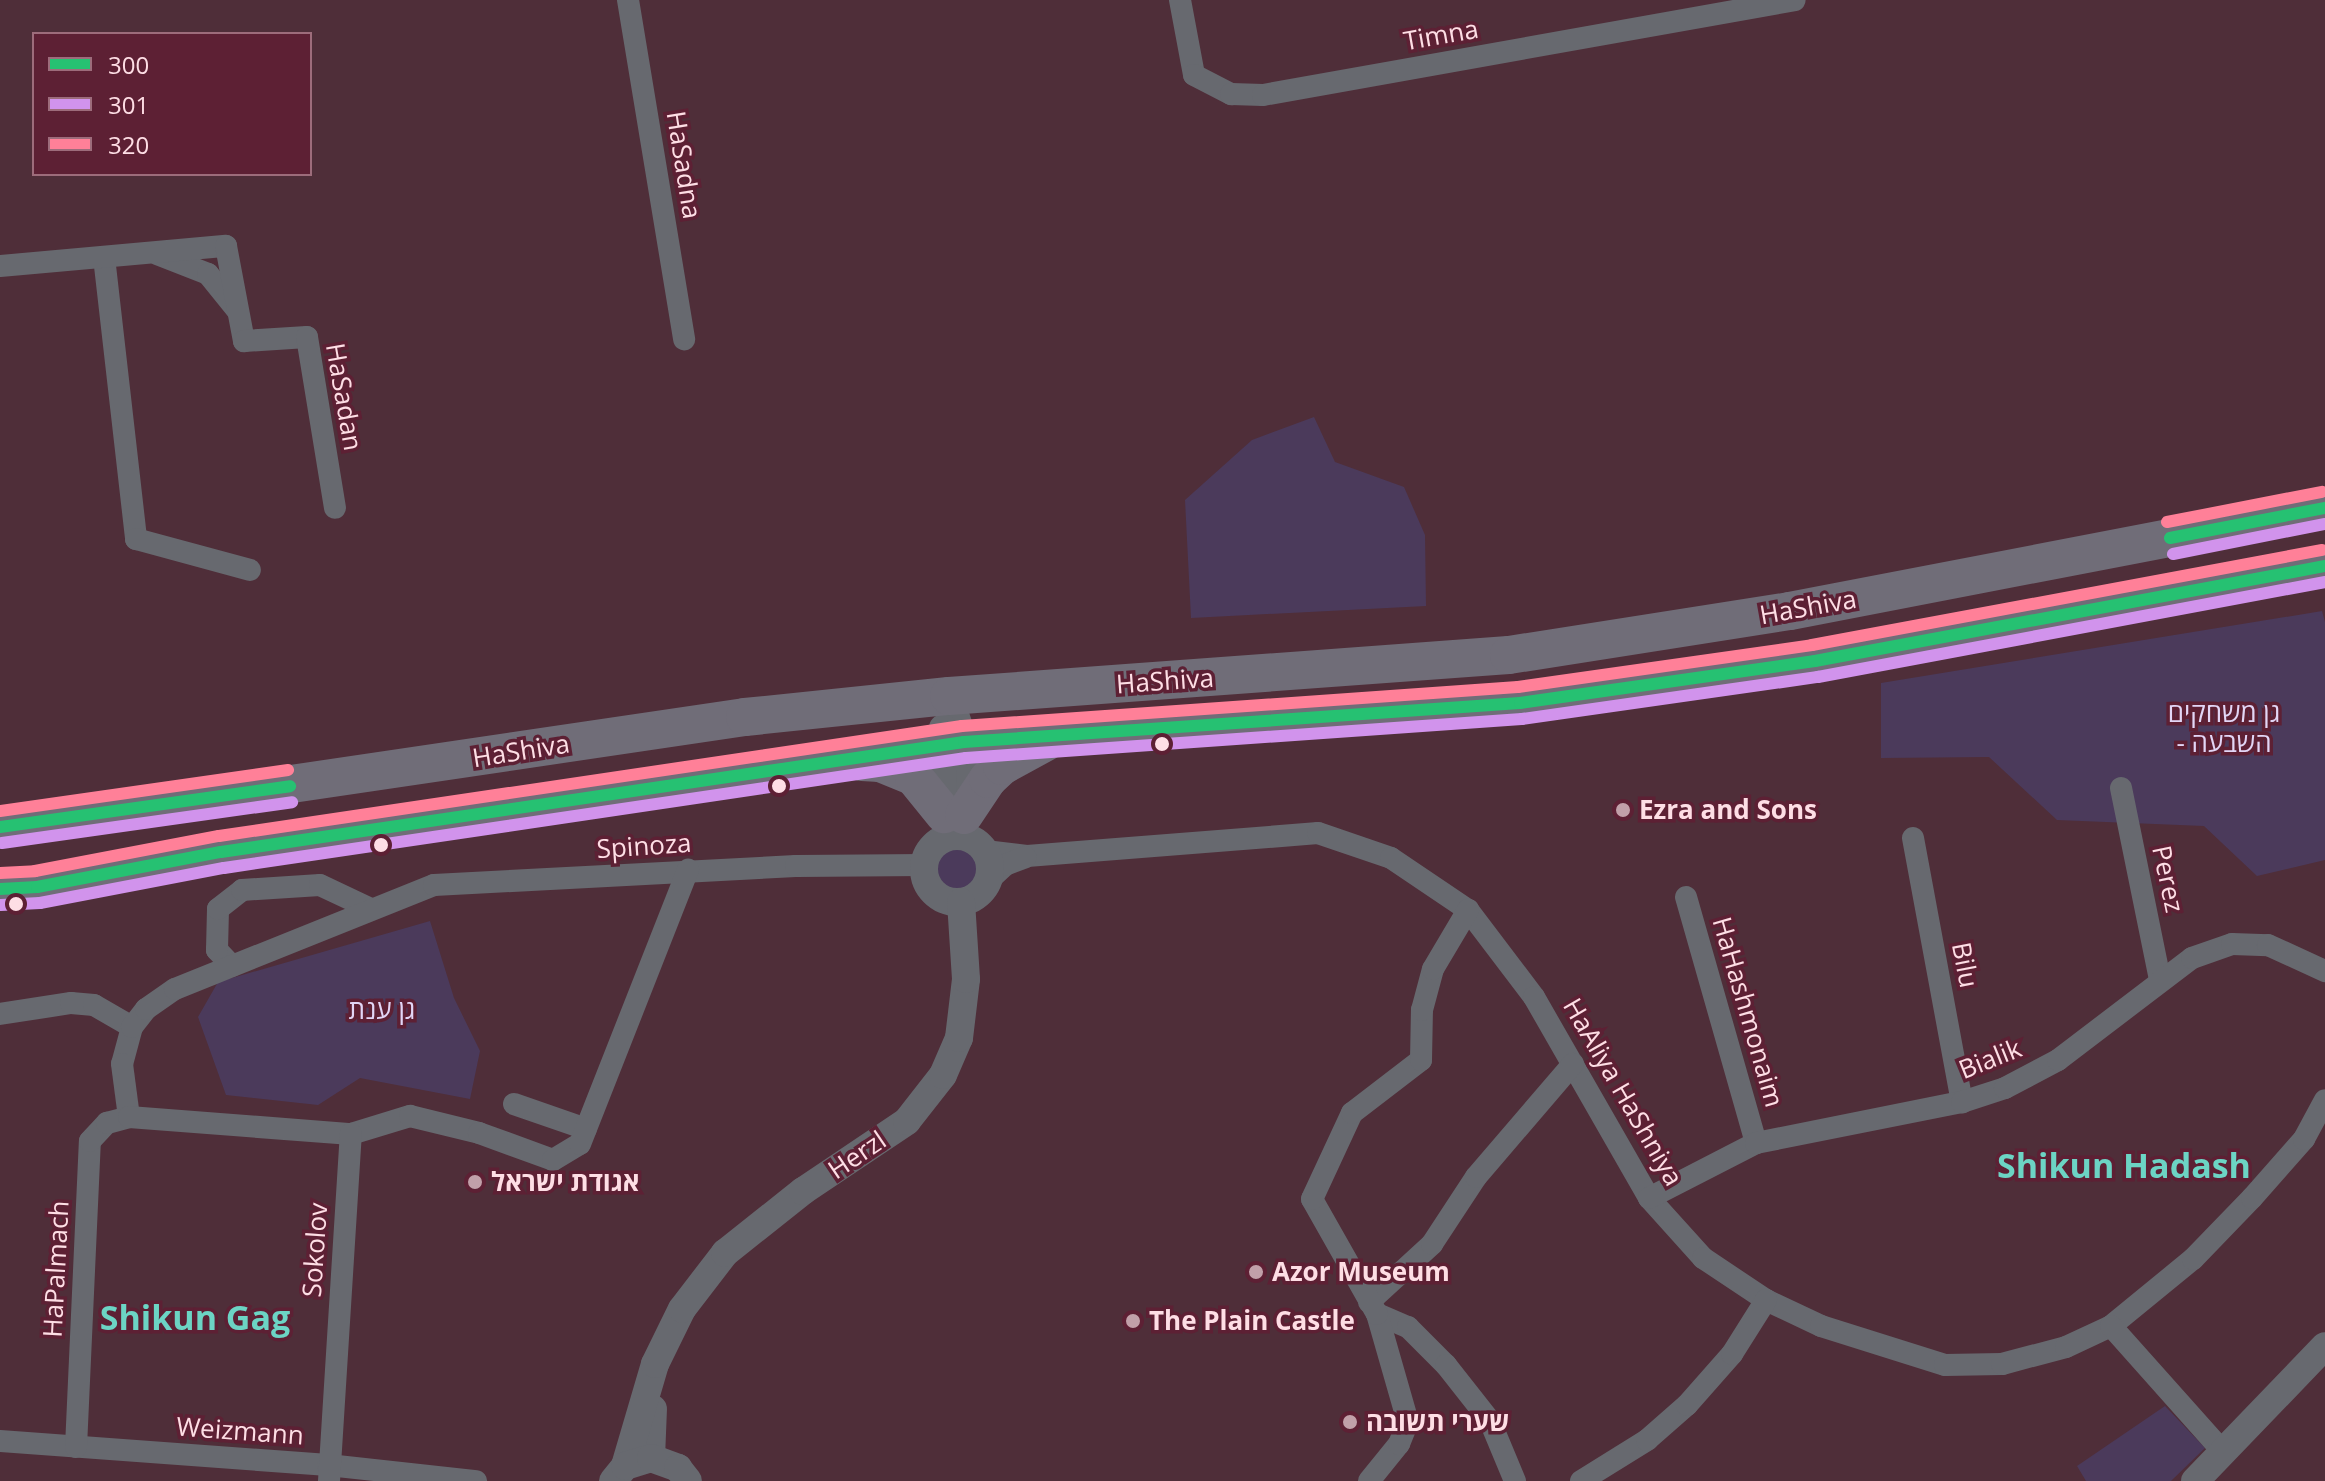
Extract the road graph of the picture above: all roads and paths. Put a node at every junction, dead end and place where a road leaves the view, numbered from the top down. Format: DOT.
graph roads {
  1 [pos="628,0"];
  2 [pos="1180,0"];
  3 [pos="1795,0"];
  4 [pos="152,252"];
  5 [pos="104,257"];
  6 [pos="0,266"];
  7 [pos="239,312"];
  8 [pos="684,339"];
  9 [pos="335,508"];
  10 [pos="2325,508"];
  11 [pos="2325,566"];
  12 [pos="250,570"];
  13 [pos="949,696"];
  14 [pos="1082,731"];
  15 [pos="952,743"];
  16 [pos="804,763"];
  17 [pos="2121,788"];
  18 [pos="0,827"];
  19 [pos="960,831"];
  20 [pos="1913,838"];
  21 [pos="1027,856"];
  22 [pos="925,865"];
  23 [pos="688,870"];
  24 [pos="987,882"];
  25 [pos="0,889"];
  26 [pos="1686,897"];
  27 [pos="961,902"];
  28 [pos="371,909"];
  29 [pos="1468,910"];
  30 [pos="232,966"];
  31 [pos="2325,971"];
  32 [pos="2160,980"];
  33 [pos="0,1014"];
  34 [pos="132,1027"];
  35 [pos="1573,1064"];
  36 [pos="2325,1100"];
  37 [pos="1962,1102"];
  38 [pos="514,1104"];
  39 [pos="129,1117"];
  40 [pos="586,1129"];
  41 [pos="351,1134"];
  42 [pos="1756,1143"];
  43 [pos="1649,1198"];
  44 [pos="1766,1300"];
  45 [pos="1373,1308"];
  46 [pos="2111,1326"];
  47 [pos="2321,1361"];
  48 [pos="0,1441"];
  49 [pos="76,1447"];
  50 [pos="2224,1453"];
  51 [pos="630,1468"];
  52 [pos="328,1473"];
  53 [pos="476,1481"];
  54 [pos="688,1481"];
  55 [pos="1369,1481"];
  56 [pos="1515,1481"];
  57 [pos="1581,1481"];
  58 [pos="2195,1481"];
  1 -- 8 [label="street, HaSadna"];
  2 -- 3 [label="street, Timna"];
  4 -- 5 [label="street, HaSadan"];
  4 -- 7 [label="street, HaSadan"];
  4 -- 7 [label="street, HaSadan"];
  5 -- 6 [label="street, HaSadan"];
  5 -- 12 [label="street"];
  7 -- 9 [label="street, HaSadan"];
  10 -- 13 [label="highway, HaShiva"];
  11 -- 14 [label="highway, HaShiva"];
  13 -- 15 [label="street"];
  13 -- 18 [label="highway, HaShiva"];
  14 -- 15 [label="highway, HaShiva"];
  14 -- 19 [label="highway"];
  15 -- 16 [label="highway, HaShiva"];
  15 -- 19 [label="street"];
  16 -- 19 [label="highway"];
  16 -- 25 [label="highway, HaShiva"];
  17 -- 32 [label="street, Perez"];
  19 -- 21 [label="street, HaAliya HaShniya"];
  19 -- 22 [label="street"];
  19 -- 24 [label="street"];
  20 -- 37 [label="street, Bilu"];
  21 -- 24 [label="street, HaAliya HaShniya"];
  21 -- 29 [label="street, HaAliya HaShniya"];
  22 -- 23 [label="street, Spinoza"];
  22 -- 27 [label="street"];
  23 -- 28 [label="street, Spinoza"];
  23 -- 40 [label="street"];
  24 -- 27 [label="street"];
  26 -- 42 [label="street, HaHashmonaim"];
  27 -- 51 [label="street, Herzl"];
  28 -- 30 [label="street, Spinoza"];
  28 -- 30 [label="street"];
  29 -- 35 [label="street, HaAliya HaShniya"];
  29 -- 45 [label="street"];
  30 -- 34 [label="street, Spinoza"];
  31 -- 32 [label="street, Bialik"];
  32 -- 37 [label="street, Bialik"];
  33 -- 34 [label="street"];
  34 -- 39 [label="street"];
  35 -- 43 [label="street, HaAliya HaShniya"];
  35 -- 45 [label="street"];
  36 -- 46 [label="street, HaAliya HaShniya"];
  37 -- 42 [label="street, Bialik"];
  38 -- 40 [label="street"];
  39 -- 41 [label="street"];
  39 -- 49 [label="street, HaPalmach"];
  40 -- 41 [label="street"];
  41 -- 52 [label="street, Sokolov"];
  42 -- 43 [label="street, Bialik"];
  43 -- 44 [label="street, HaAliya HaShniya"];
  44 -- 46 [label="street, HaAliya HaShniya"];
  44 -- 57 [label="street"];
  45 -- 55 [label="street"];
  45 -- 56 [label="street"];
  46 -- 50 [label="street"];
  47 -- 50 [label="street"];
  48 -- 49 [label="street, Weizmann"];
  49 -- 52 [label="street, Weizmann"];
  50 -- 58 [label="street"];
  51 -- 54 [label="street"];
  52 -- 53 [label="street, Weizmann"];
}
